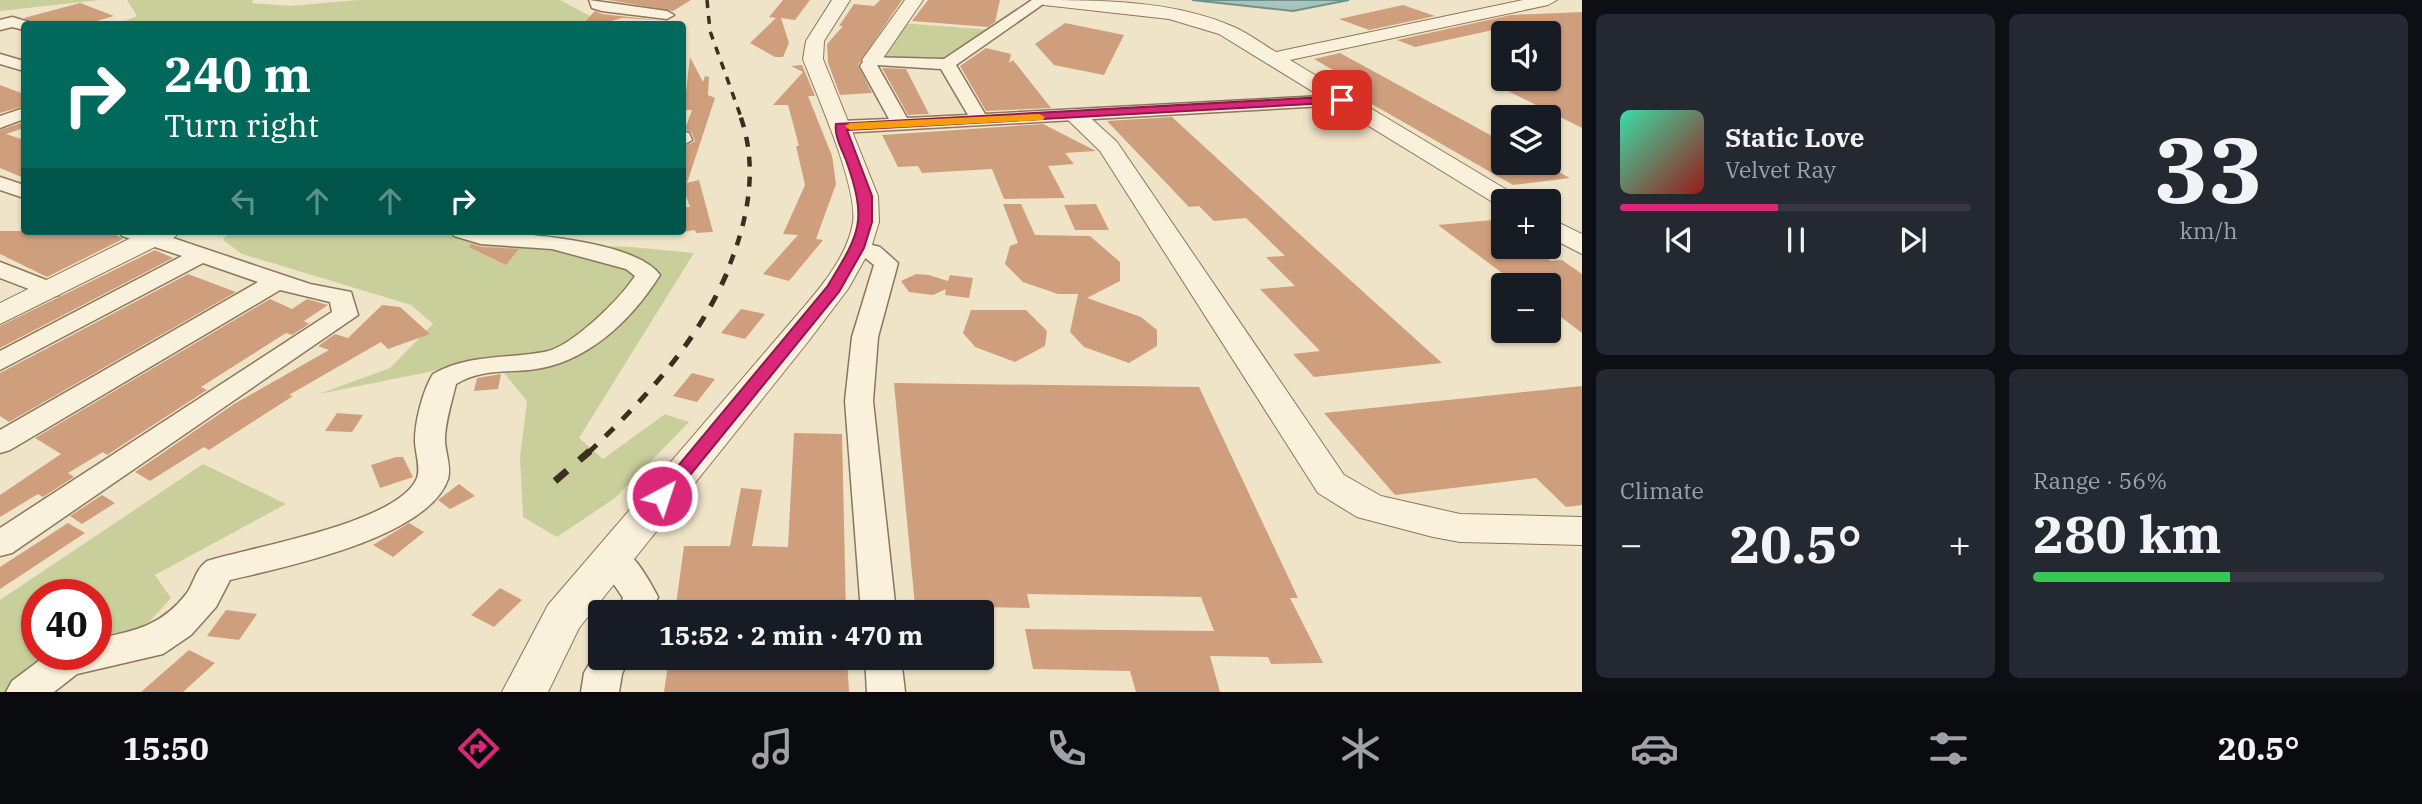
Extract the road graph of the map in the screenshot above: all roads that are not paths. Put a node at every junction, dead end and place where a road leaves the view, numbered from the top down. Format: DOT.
graph roads {
  1 [pos="596,0"];
  2 [pos="841,0"];
  3 [pos="914,0"];
  4 [pos="1043,0"];
  5 [pos="1548,0"];
  6 [pos="636,6"];
  7 [pos="667,13"];
  8 [pos="21,24"];
  9 [pos="0,25"];
  10 [pos="1273,58"];
  11 [pos="0,59"];
  12 [pos="872,60"];
  13 [pos="947,64"];
  14 [pos="21,65"];
  15 [pos="1342,100"];
  16 [pos="1075,116"];
  17 [pos="980,120"];
  18 [pos="901,124"];
  19 [pos="840,127"];
  20 [pos="0,183"];
  21 [pos="21,191"];
  22 [pos="1491,191"];
  23 [pos="1561,233"];
  24 [pos="147,235"];
  25 [pos="151,235"];
  26 [pos="475,235"];
  27 [pos="1582,246"];
  28 [pos="857,248"];
  29 [pos="200,256"];
  30 [pos="0,269"];
  31 [pos="278,281"];
  32 [pos="50,290"];
  33 [pos="0,315"];
  34 [pos="0,362"];
  35 [pos="0,443"];
  36 [pos="1582,531"];
  37 [pos="0,544"];
  38 [pos="612,556"];
  39 [pos="640,600"];
  40 [pos="878,600"];
  41 [pos="605,670"];
  42 [pos="884,670"];
  43 [pos="25,692"];
  44 [pos="525,692"];
  45 [pos="600,692"];
  46 [pos="886,692"];
  1 -- 6 [label="street"];
  2 -- 19 [label="street"];
  3 -- 12 [label="street"];
  4 -- 10 [label="street"];
  4 -- 13 [label="street"];
  5 -- 10 [label="street"];
  6 -- 7 [label="street"];
  8 -- 9 [label="street"];
  10 -- 15 [label="street"];
  11 -- 14 [label="street"];
  12 -- 13 [label="street"];
  12 -- 18 [label="street"];
  13 -- 17 [label="street"];
  15 -- 16 [label="street"];
  15 -- 22 [label="street"];
  16 -- 17 [label="street"];
  16 -- 36 [label="street"];
  17 -- 18 [label="street"];
  18 -- 19 [label="street"];
  19 -- 28 [label="street"];
  20 -- 21 [label="street"];
  23 -- 27 [label="street"];
  24 -- 32 [label="street"];
  25 -- 29 [label="street"];
  26 -- 43 [label="street"];
  28 -- 38 [label="street"];
  28 -- 40 [label="street"];
  29 -- 31 [label="street"];
  29 -- 34 [label="street"];
  30 -- 32 [label="street"];
  31 -- 35 [label="street"];
  31 -- 37 [label="street"];
  32 -- 33 [label="street"];
  38 -- 39 [label="street"];
  38 -- 44 [label="street"];
  41 -- 45 [label="street"];
  42 -- 46 [label="street"];
}
